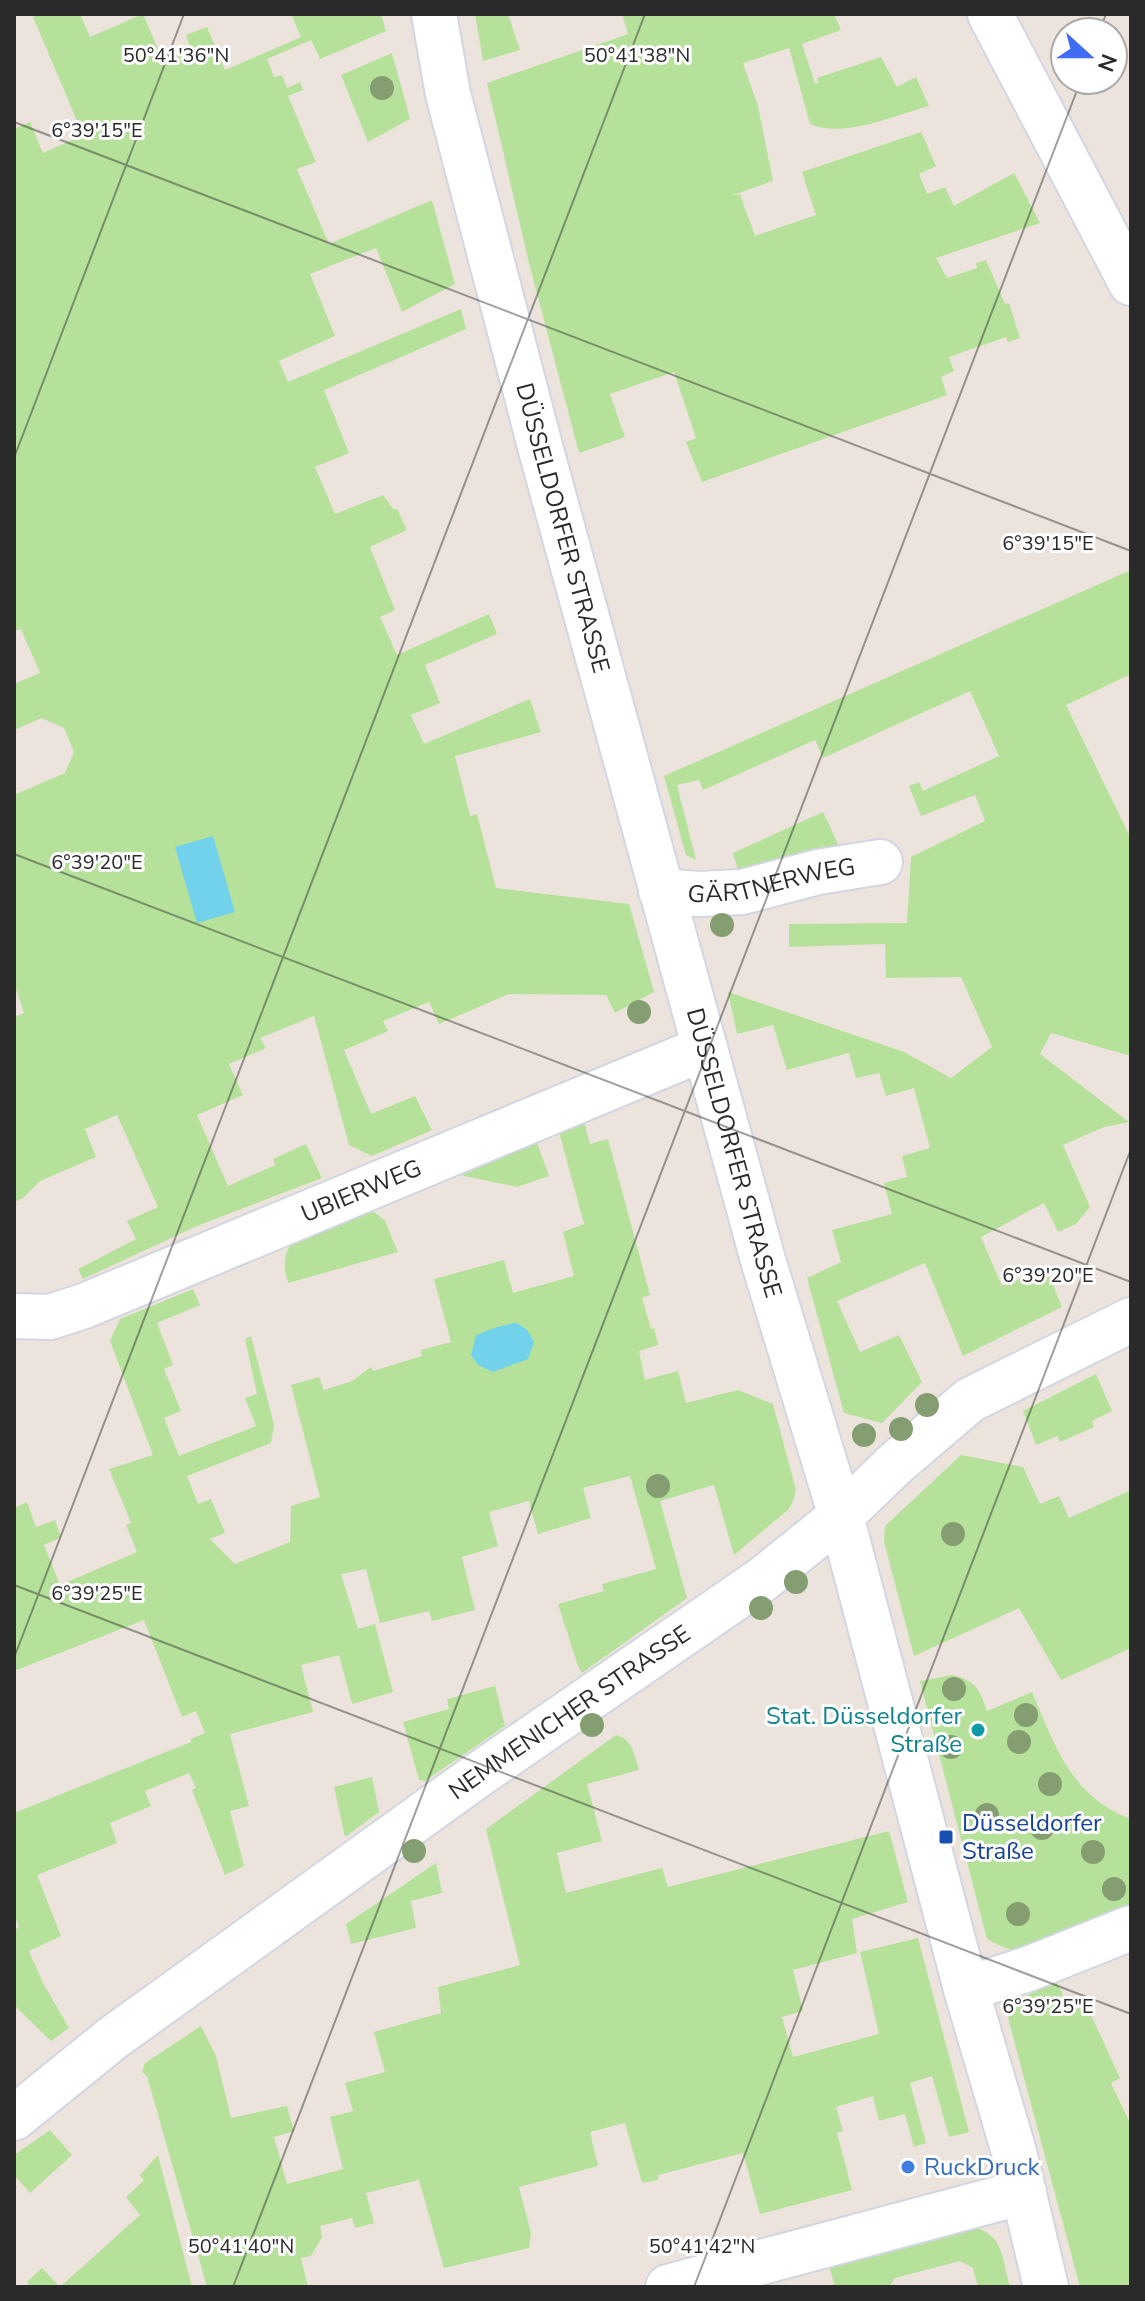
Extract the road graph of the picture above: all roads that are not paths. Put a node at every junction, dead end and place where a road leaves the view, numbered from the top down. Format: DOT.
graph roads {
  1 [pos="434,14"];
  2 [pos="990,14"];
  3 [pos="1131,283"];
  4 [pos="880,862"];
  5 [pos="661,891"];
  6 [pos="705,1048"];
  7 [pos="14,1316"];
  8 [pos="1131,1320"];
  9 [pos="841,1516"];
  10 [pos="1131,1928"];
  11 [pos="966,1989"];
  12 [pos="14,2118"];
  13 [pos="1024,2192"];
  14 [pos="668,2287"];
  15 [pos="1046,2287"];
  1 -- 5 [label="street, DÜSSELDORFER STRASSE"];
  2 -- 3 [label="street"];
  4 -- 5 [label="street, GÄRTNERWEG"];
  5 -- 6 [label="street, DÜSSELDORFER STRASSE"];
  6 -- 7 [label="street, UBIERWEG"];
  6 -- 9 [label="street, DÜSSELDORFER STRASSE"];
  8 -- 9 [label="street, NEMMENICHER STRASSE"];
  9 -- 11 [label="street, DÜSSELDORFER STRASSE"];
  9 -- 12 [label="street, NEMMENICHER STRASSE"];
  10 -- 11 [label="street"];
  11 -- 13 [label="street, DÜSSELDORFER STRASSE"];
  13 -- 14 [label="street"];
  13 -- 15 [label="street, DÜSSELDORFER STRASSE"];
}
